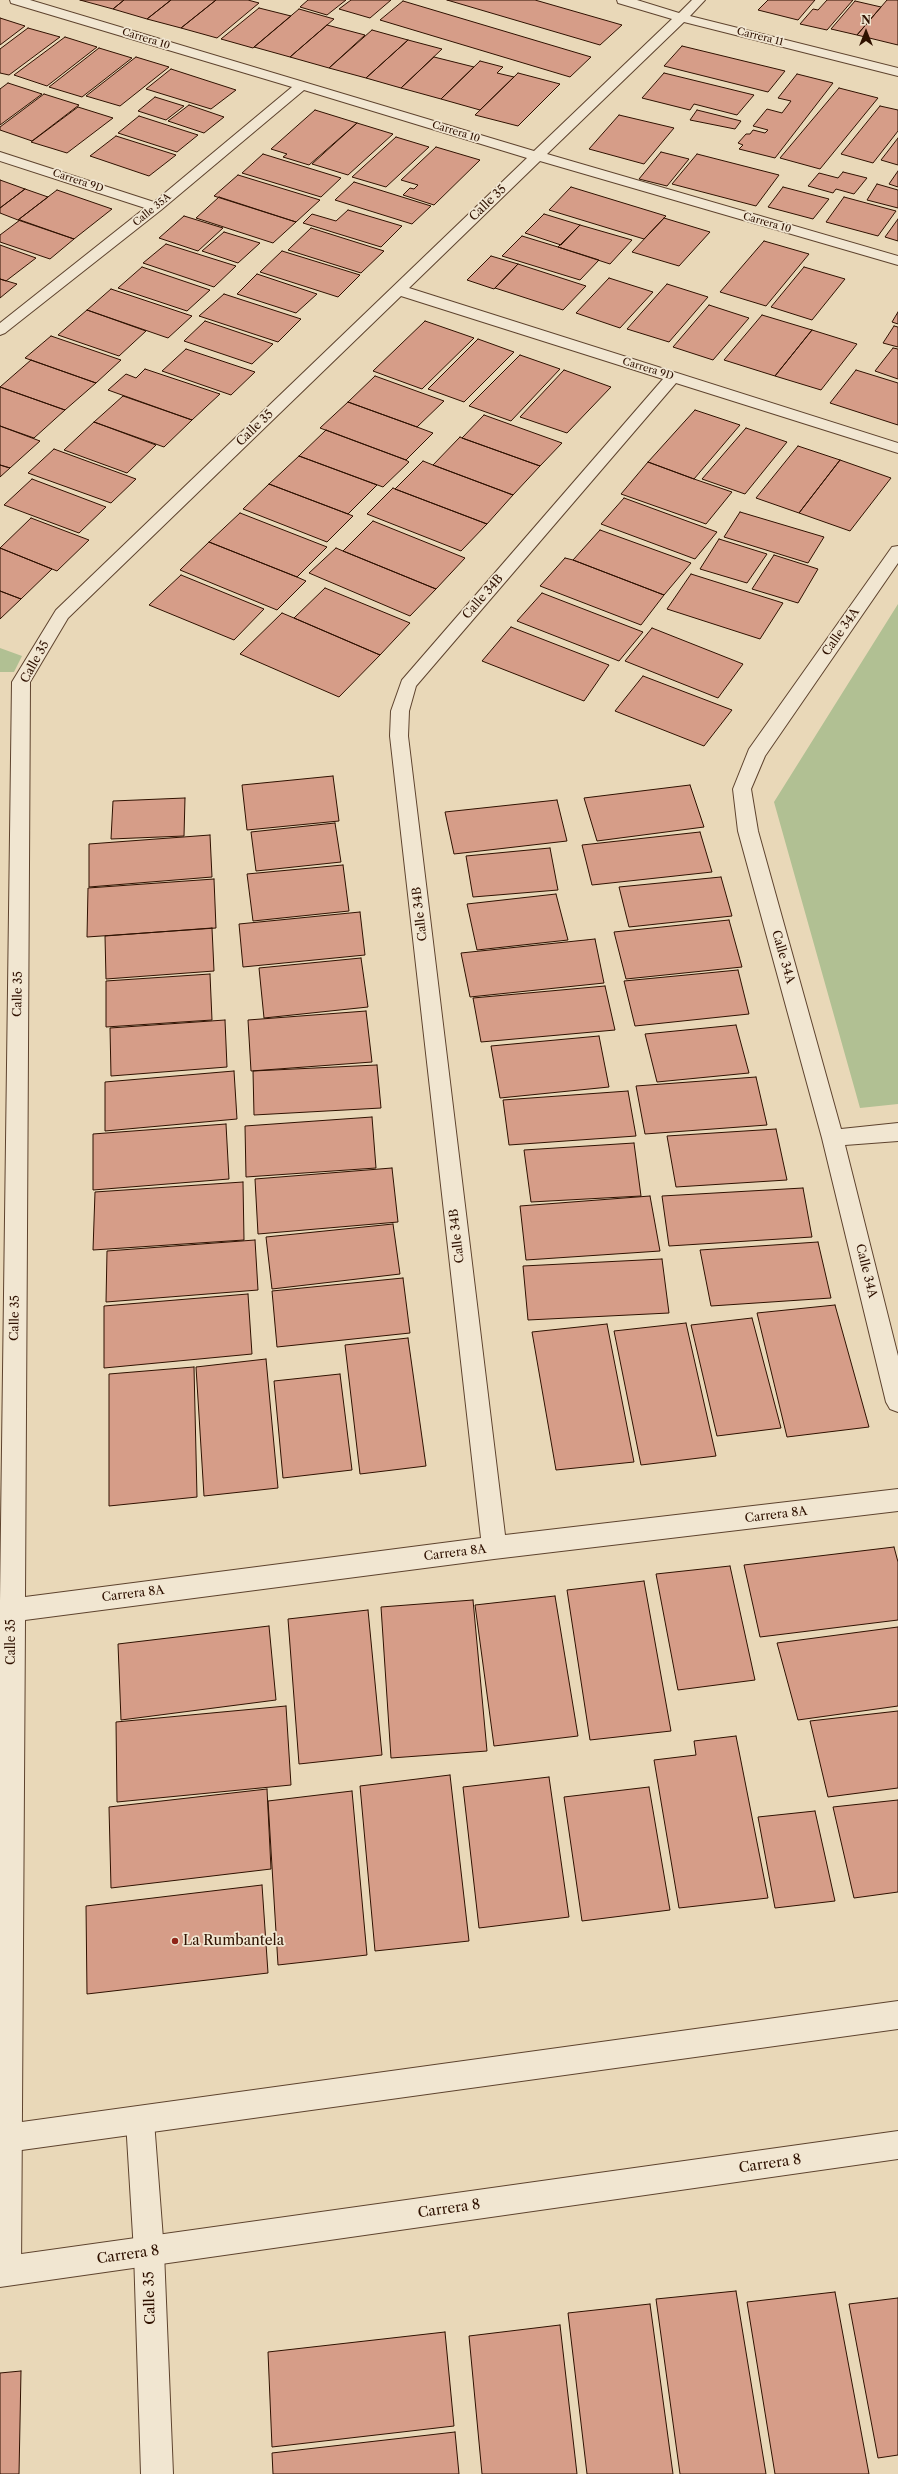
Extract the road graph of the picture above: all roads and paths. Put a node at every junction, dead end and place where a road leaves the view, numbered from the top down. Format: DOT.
graph roads {
  1 [pos="16,0"];
  2 [pos="623,0"];
  3 [pos="699,0"];
  4 [pos="683,18"];
  5 [pos="898,72"];
  6 [pos="301,86"];
  7 [pos="0,156"];
  8 [pos="536,156"];
  9 [pos="156,207"];
  10 [pos="898,261"];
  11 [pos="398,290"];
  12 [pos="0,330"];
  13 [pos="673,377"];
  14 [pos="898,448"];
  15 [pos="898,551"];
  16 [pos="898,1132"];
  17 [pos="833,1138"];
  18 [pos="898,1402"];
  19 [pos="898,1500"];
  20 [pos="494,1548"];
  21 [pos="12,1610"];
  22 [pos="898,2015"];
  23 [pos="140,2121"];
  24 [pos="4,2138"];
  25 [pos="898,2145"];
  26 [pos="148,2252"];
  27 [pos="3,2272"];
  28 [pos="157,2474"];
  1 -- 6 [label="street, Carrera 10"];
  2 -- 4 [label="street, Carrera 11"];
  3 -- 4 [label="street, Calle 35"];
  4 -- 5 [label="street, Carrera 11"];
  4 -- 8 [label="street, Calle 35"];
  6 -- 8 [label="street, Carrera 10"];
  6 -- 9 [label="street, Calle 35A"];
  7 -- 9 [label="street, Carrera 9D"];
  8 -- 10 [label="street, Carrera 10"];
  8 -- 11 [label="street, Calle 35"];
  9 -- 12 [label="street, Calle 35A"];
  11 -- 13 [label="street, Carrera 9D"];
  11 -- 21 [label="street, Calle 35"];
  13 -- 14 [label="street, Carrera 9D"];
  13 -- 20 [label="street, Calle 34B"];
  15 -- 17 [label="street, Calle 34A"];
  16 -- 17 [label="street"];
  17 -- 18 [label="street, Calle 34A"];
  19 -- 20 [label="street, Carrera 8A"];
  20 -- 21 [label="street, Carrera 8A"];
  21 -- 24 [label="street, Calle 35"];
  22 -- 23 [label="street"];
  23 -- 24 [label="street"];
  23 -- 26 [label="street, Calle 35"];
  24 -- 27 [label="street, Calle 35"];
  25 -- 26 [label="street, Carrera 8"];
  26 -- 27 [label="street, Carrera 8"];
  26 -- 28 [label="street, Calle 35"];
}
